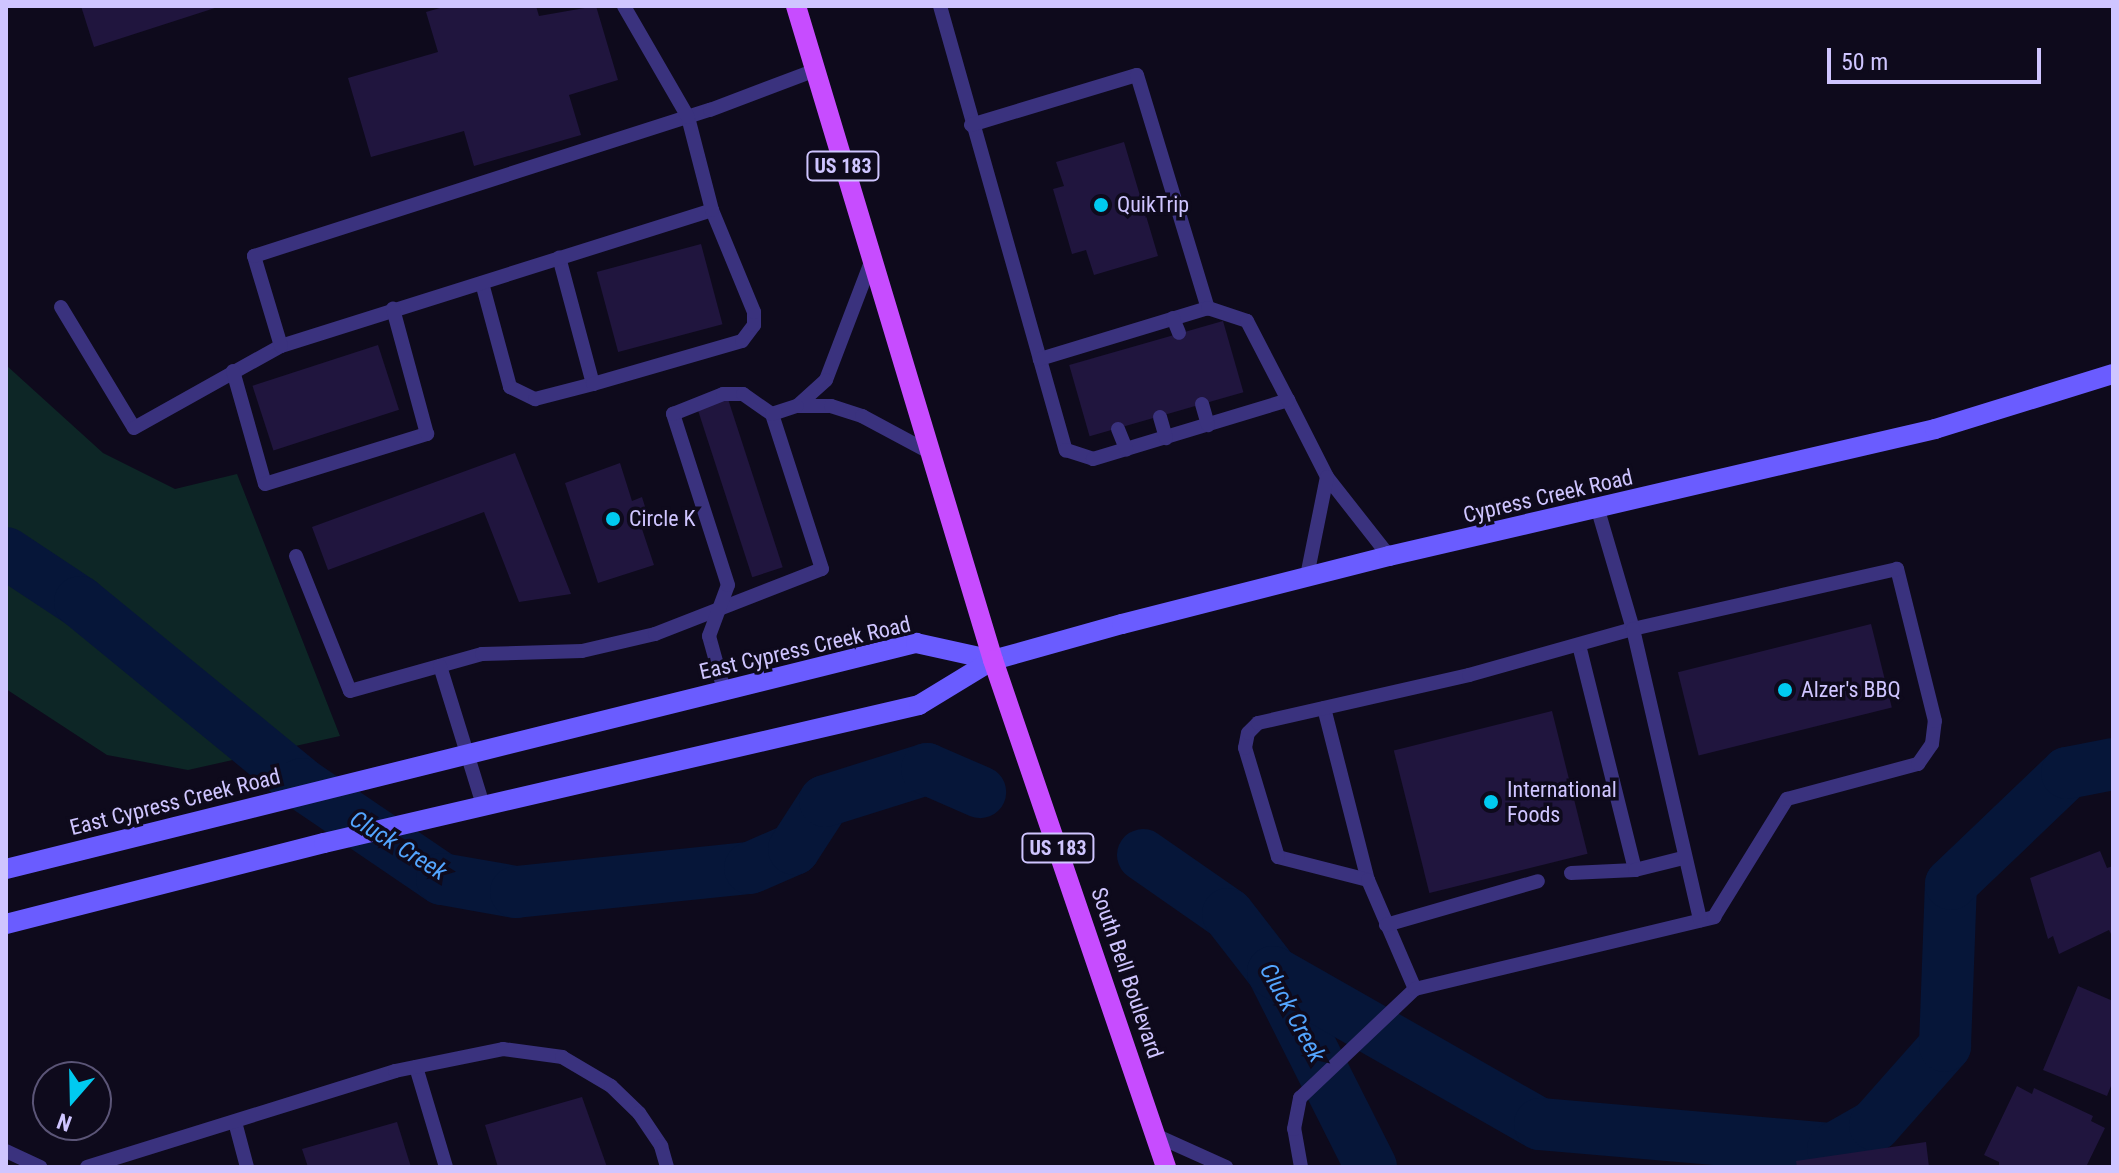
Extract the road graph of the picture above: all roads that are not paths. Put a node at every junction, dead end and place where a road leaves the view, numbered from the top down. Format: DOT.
graph roads {
  1 [pos="624,6"];
  2 [pos="796,6"];
  3 [pos="940,6"];
  4 [pos="816,70"];
  5 [pos="688,117"];
  6 [pos="971,125"];
  7 [pos="712,210"];
  8 [pos="559,257"];
  9 [pos="871,262"];
  10 [pos="482,283"];
  11 [pos="61,307"];
  12 [pos="1208,308"];
  13 [pos="393,309"];
  14 [pos="1173,318"];
  15 [pos="1134,330"];
  16 [pos="1179,333"];
  17 [pos="281,346"];
  18 [pos="1137,346"];
  19 [pos="1040,359"];
  20 [pos="233,371"];
  21 [pos="2113,374"];
  22 [pos="593,384"];
  23 [pos="1288,400"];
  24 [pos="1202,404"];
  25 [pos="797,406"];
  26 [pos="772,414"];
  27 [pos="1160,417"];
  28 [pos="1208,425"];
  29 [pos="1118,429"];
  30 [pos="1166,438"];
  31 [pos="1126,449"];
  32 [pos="931,453"];
  33 [pos="1327,477"];
  34 [pos="1598,510"];
  35 [pos="296,556"];
  36 [pos="1389,556"];
  37 [pos="1307,576"];
  38 [pos="715,613"];
  39 [pos="1633,629"];
  40 [pos="1579,645"];
  41 [pos="993,660"];
  42 [pos="440,666"];
  43 [pos="724,690"];
  44 [pos="1324,708"];
  45 [pos="463,753"];
  46 [pos="483,805"];
  47 [pos="1683,858"];
  48 [pos="6,869"];
  49 [pos="1635,870"];
  50 [pos="1571,873"];
  51 [pos="1368,880"];
  52 [pos="1538,881"];
  53 [pos="1700,920"];
  54 [pos="6,924"];
  55 [pos="1386,925"];
  56 [pos="1415,989"];
  57 [pos="416,1067"];
  58 [pos="235,1122"];
  59 [pos="1157,1136"];
  60 [pos="6,1151"];
  61 [pos="1301,1166"];
  62 [pos="41,1167"];
  63 [pos="87,1167"];
  64 [pos="247,1167"];
  65 [pos="446,1167"];
  66 [pos="667,1167"];
  67 [pos="1166,1167"];
  68 [pos="1226,1167"];
  1 -- 5 [label="lane"];
  2 -- 4 [label="main road, US 183"];
  3 -- 6 [label="lane"];
  4 -- 5 [label="lane"];
  4 -- 9 [label="main road, US 183"];
  5 -- 7 [label="lane"];
  5 -- 17 [label="lane"];
  6 -- 12 [label="lane"];
  6 -- 19 [label="lane"];
  7 -- 8 [label="lane"];
  7 -- 22 [label="lane"];
  8 -- 10 [label="lane"];
  8 -- 22 [label="lane"];
  9 -- 25 [label="lane"];
  9 -- 32 [label="main road, US 183"];
  10 -- 13 [label="lane"];
  10 -- 22 [label="lane"];
  11 -- 20 [label="lane"];
  12 -- 14 [label="lane"];
  12 -- 23 [label="lane"];
  13 -- 17 [label="lane"];
  13 -- 20 [label="lane"];
  14 -- 15 [label="lane"];
  14 -- 16 [label="lane"];
  15 -- 18 [label="lane"];
  15 -- 19 [label="lane"];
  17 -- 20 [label="lane"];
  19 -- 31 [label="lane"];
  21 -- 34 [label="main road, Cypress Creek Road"];
  23 -- 28 [label="lane"];
  23 -- 33 [label="lane"];
  24 -- 28 [label="lane"];
  25 -- 26 [label="lane"];
  25 -- 32 [label="lane"];
  26 -- 38 [label="lane"];
  26 -- 38 [label="lane"];
  27 -- 30 [label="lane"];
  28 -- 30 [label="lane"];
  29 -- 31 [label="lane"];
  30 -- 31 [label="lane"];
  32 -- 41 [label="main road, US 183"];
  33 -- 36 [label="lane"];
  33 -- 37 [label="lane"];
  34 -- 36 [label="main road, Cypress Creek Road"];
  34 -- 39 [label="lane"];
  35 -- 42 [label="lane"];
  36 -- 37 [label="main road, Cypress Creek Road"];
  37 -- 41 [label="main road, Cypress Creek Road"];
  38 -- 42 [label="lane"];
  38 -- 43 [label="lane"];
  39 -- 40 [label="lane"];
  39 -- 47 [label="lane"];
  39 -- 53 [label="lane"];
  40 -- 44 [label="lane"];
  40 -- 49 [label="lane"];
  41 -- 43 [label="main road, East Cypress Creek Road"];
  41 -- 46 [label="main road"];
  41 -- 59 [label="main road, South Bell Boulevard / US 183"];
  42 -- 45 [label="lane"];
  43 -- 45 [label="main road, East Cypress Creek Road"];
  44 -- 51 [label="lane"];
  44 -- 51 [label="lane"];
  45 -- 46 [label="lane"];
  45 -- 48 [label="main road, East Cypress Creek Road"];
  46 -- 54 [label="main road"];
  47 -- 49 [label="lane"];
  47 -- 53 [label="lane"];
  49 -- 50 [label="lane"];
  51 -- 55 [label="lane"];
  52 -- 55 [label="lane"];
  53 -- 56 [label="lane"];
  55 -- 56 [label="lane"];
  56 -- 61 [label="lane"];
  57 -- 58 [label="lane"];
  57 -- 65 [label="lane"];
  57 -- 66 [label="lane"];
  58 -- 63 [label="lane"];
  58 -- 64 [label="lane"];
  59 -- 67 [label="main road, South Bell Boulevard / US 183"];
  59 -- 68 [label="lane"];
  60 -- 62 [label="lane"];
}
